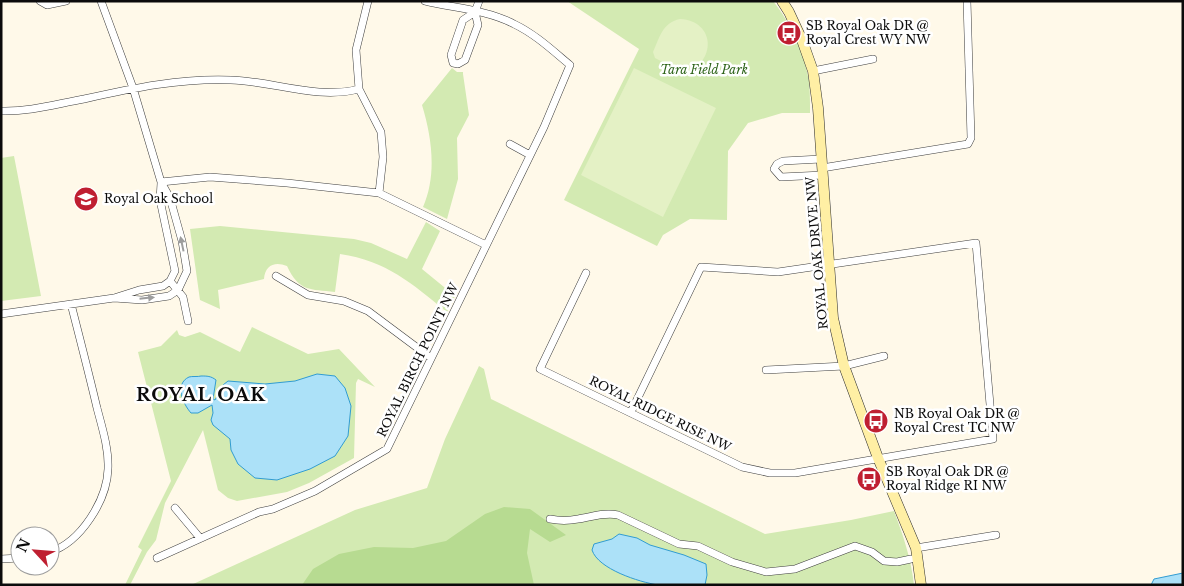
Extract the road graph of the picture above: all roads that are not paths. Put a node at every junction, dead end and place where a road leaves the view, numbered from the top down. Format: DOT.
graph roads {
  1 [pos="40,1"];
  2 [pos="66,1"];
  3 [pos="101,1"];
  4 [pos="368,1"];
  5 [pos="425,1"];
  6 [pos="480,1"];
  7 [pos="782,1"];
  8 [pos="967,1"];
  9 [pos="475,12"];
  10 [pos="873,59"];
  11 [pos="813,71"];
  12 [pos="133,88"];
  13 [pos="359,89"];
  14 [pos="1,111"];
  15 [pos="510,144"];
  16 [pos="530,155"];
  17 [pos="822,167"];
  18 [pos="160,182"];
  19 [pos="379,193"];
  20 [pos="486,245"];
  21 [pos="829,265"];
  22 [pos="586,273"];
  23 [pos="276,276"];
  24 [pos="170,281"];
  25 [pos="178,290"];
  26 [pos="114,298"];
  27 [pos="72,304"];
  28 [pos="1,314"];
  29 [pos="188,321"];
  30 [pos="884,356"];
  31 [pos="431,358"];
  32 [pos="844,366"];
  33 [pos="766,370"];
  34 [pos="631,412"];
  35 [pos="878,458"];
  36 [pos="175,508"];
  37 [pos="550,519"];
  38 [pos="996,534"];
  39 [pos="200,538"];
  40 [pos="60,548"];
  41 [pos="916,548"];
  42 [pos="157,558"];
  43 [pos="911,559"];
  44 [pos="921,585"];
  1 -- 2 [label="street"];
  3 -- 12 [label="street"];
  4 -- 13 [label="street"];
  5 -- 9 [label="street"];
  6 -- 9 [label="street"];
  7 -- 11 [label="street, ROYAL OAK DRIVE NW"];
  8 -- 17 [label="street"];
  9 -- 9 [label="street"];
  9 -- 16 [label="street, ROYAL BIRCH POINT NW"];
  10 -- 11 [label="street"];
  11 -- 17 [label="street, ROYAL OAK DRIVE NW"];
  12 -- 13 [label="street"];
  12 -- 14 [label="street"];
  12 -- 18 [label="street"];
  13 -- 19 [label="street"];
  15 -- 16 [label="street"];
  16 -- 20 [label="street, ROYAL BIRCH POINT NW"];
  17 -- 17 [label="street"];
  17 -- 21 [label="street, ROYAL OAK DRIVE NW"];
  18 -- 19 [label="street"];
  18 -- 24 [label="street"];
  25 -- 18 [label="street, one-way"];
  19 -- 20 [label="street"];
  20 -- 31 [label="street, ROYAL BIRCH POINT NW"];
  21 -- 32 [label="street, ROYAL OAK DRIVE NW"];
  21 -- 34 [label="street"];
  21 -- 35 [label="street, ROYAL RIDGE RISE NW"];
  22 -- 34 [label="street, ROYAL RIDGE RISE NW"];
  23 -- 31 [label="street"];
  24 -- 25 [label="street"];
  24 -- 26 [label="street"];
  26 -- 25 [label="street, one-way"];
  25 -- 29 [label="street"];
  26 -- 27 [label="street"];
  27 -- 28 [label="street"];
  27 -- 40 [label="street"];
  30 -- 32 [label="street"];
  31 -- 39 [label="street, ROYAL BIRCH POINT NW"];
  32 -- 33 [label="street"];
  32 -- 35 [label="street, ROYAL OAK DRIVE NW"];
  34 -- 35 [label="street, ROYAL RIDGE RISE NW"];
  35 -- 41 [label="street, ROYAL OAK DRIVE NW"];
  36 -- 39 [label="street"];
  37 -- 43 [label="street"];
  38 -- 41 [label="street"];
  39 -- 42 [label="street, ROYAL BIRCH POINT NW"];
  41 -- 44 [label="street, ROYAL OAK DRIVE NW"];
}
